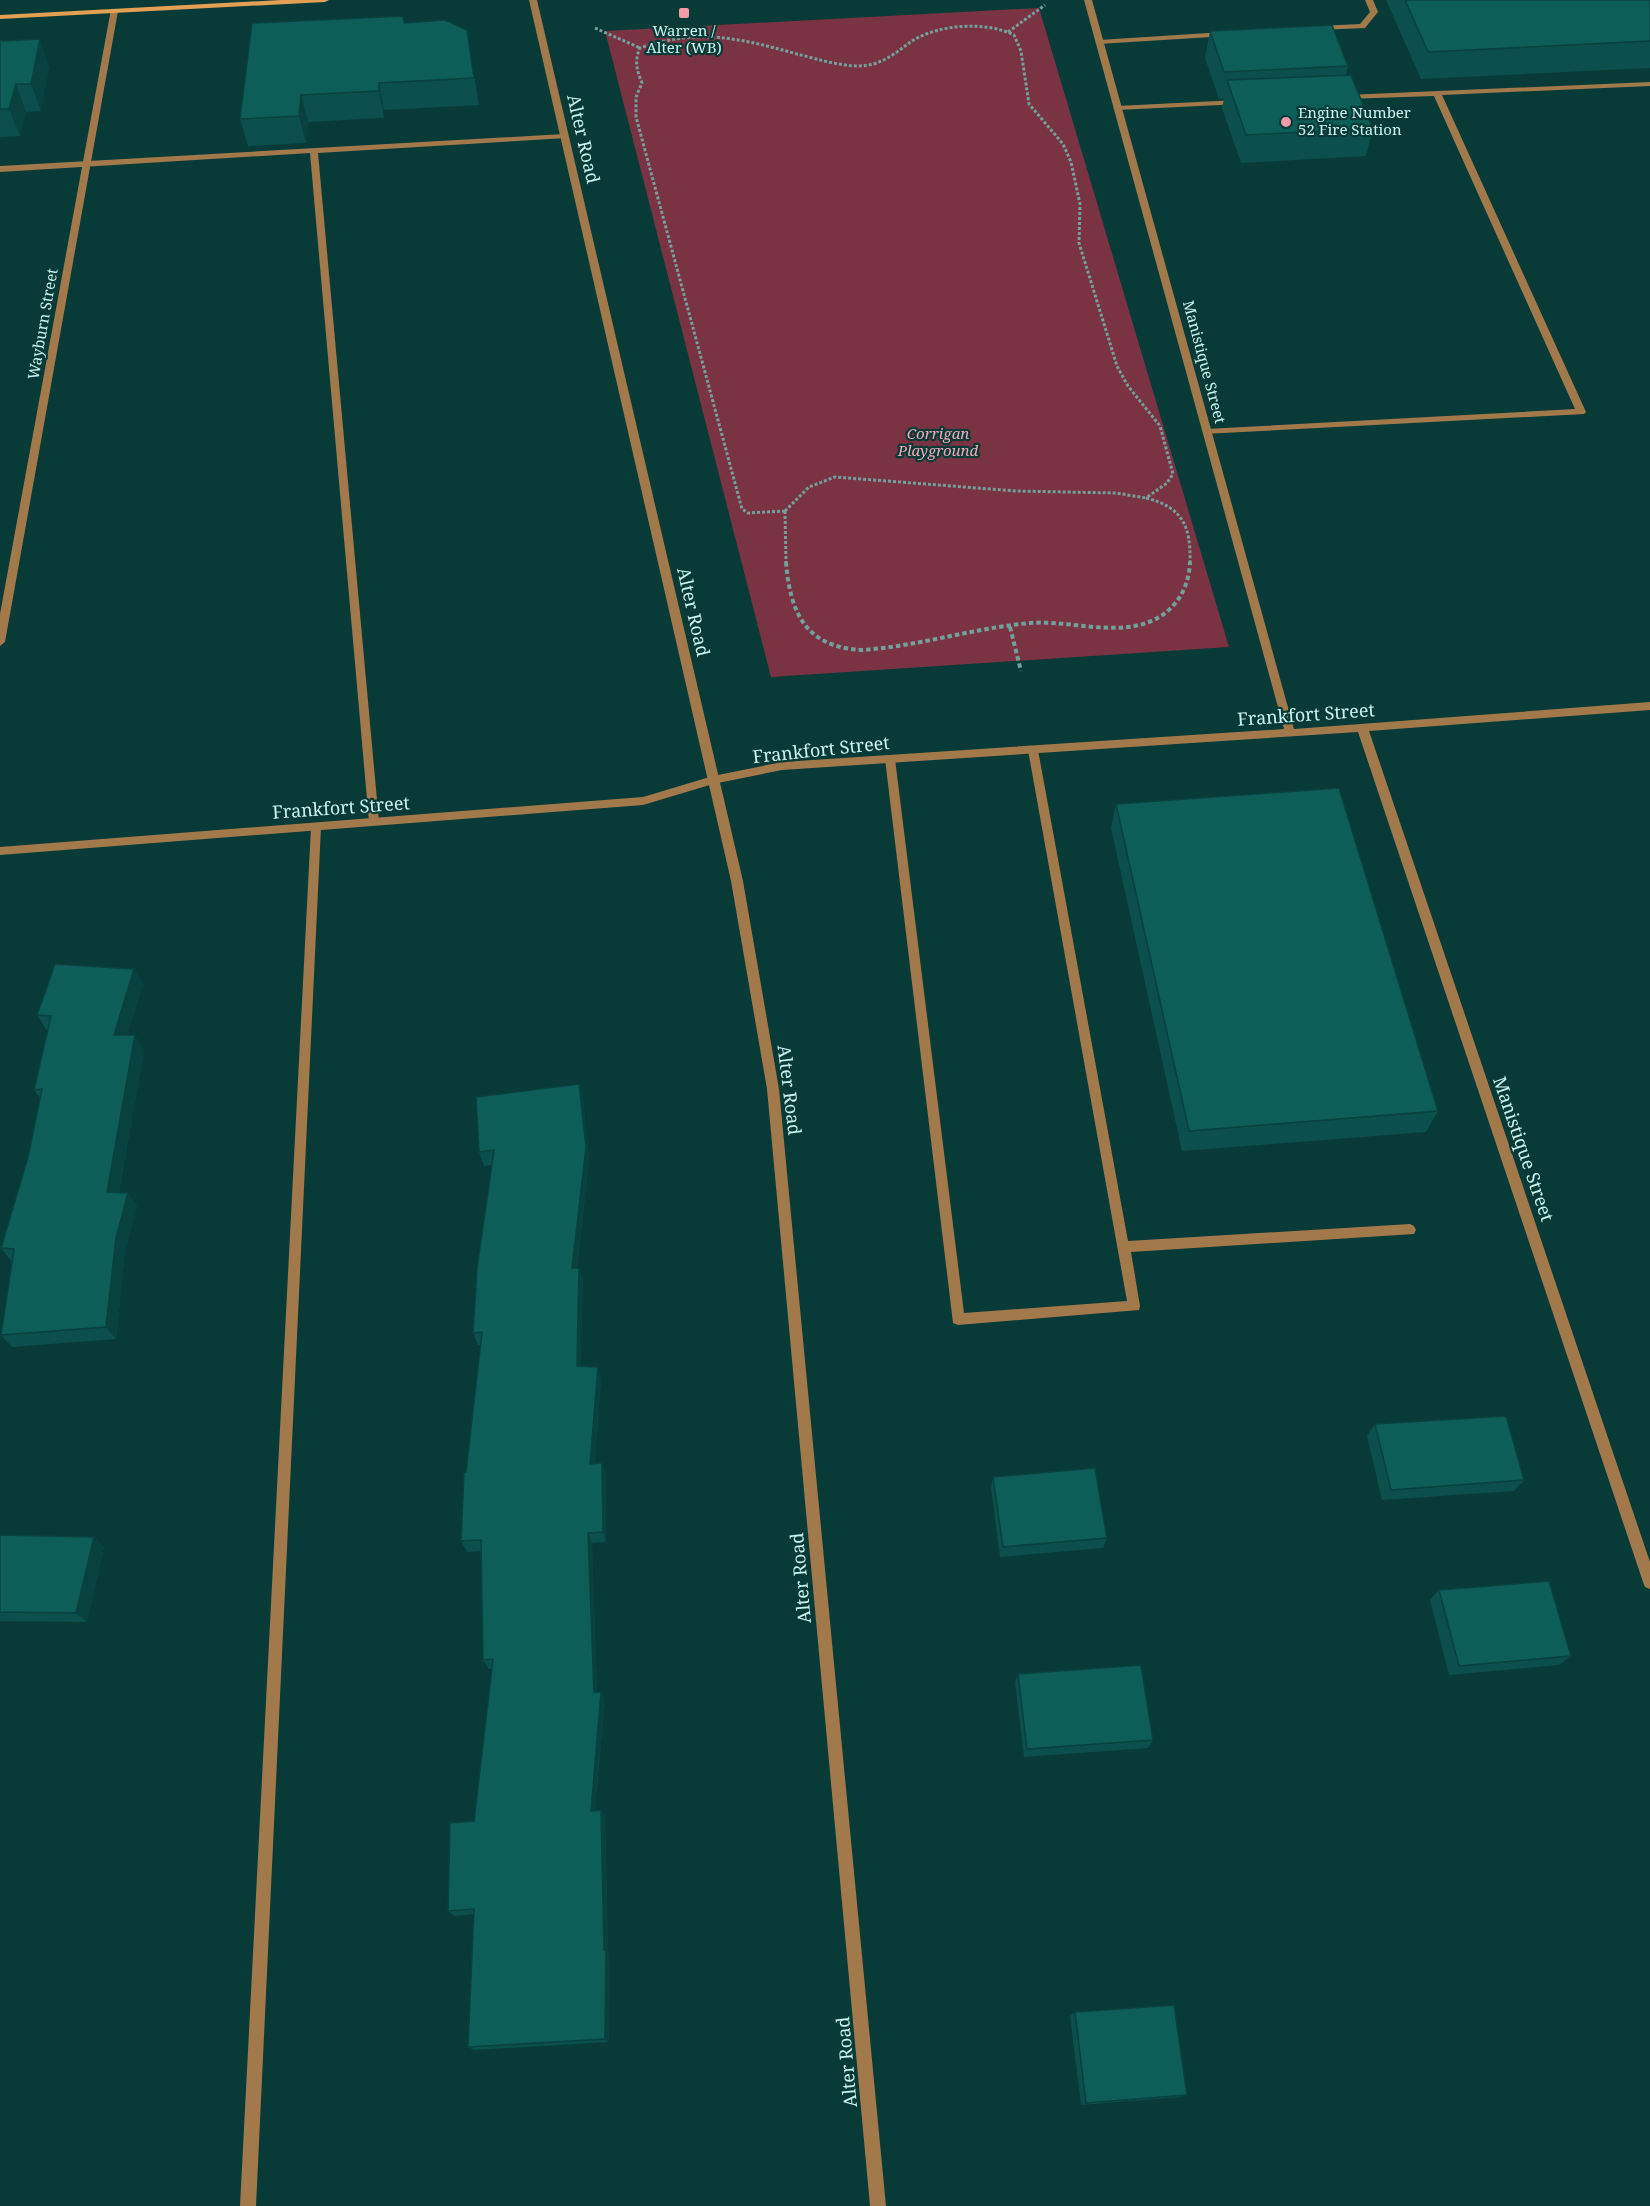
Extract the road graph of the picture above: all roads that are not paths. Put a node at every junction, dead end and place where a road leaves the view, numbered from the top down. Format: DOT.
graph roads {
  1 [pos="325,0"];
  2 [pos="533,0"];
  3 [pos="1088,0"];
  4 [pos="1369,0"];
  5 [pos="267,2"];
  6 [pos="114,11"];
  7 [pos="0,17"];
  8 [pos="1314,29"];
  9 [pos="1231,34"];
  10 [pos="1099,42"];
  11 [pos="1650,84"];
  12 [pos="1437,93"];
  13 [pos="1330,98"];
  14 [pos="1248,102"];
  15 [pos="1118,108"];
  16 [pos="564,136"];
  17 [pos="314,151"];
  18 [pos="86,164"];
  19 [pos="0,169"];
  20 [pos="1206,432"];
  21 [pos="0,642"];
  22 [pos="1650,706"];
  23 [pos="1362,727"];
  24 [pos="1290,733"];
  25 [pos="1033,750"];
  26 [pos="890,759"];
  27 [pos="713,780"];
  28 [pos="374,822"];
  29 [pos="316,827"];
  30 [pos="0,851"];
  31 [pos="1410,1230"];
  32 [pos="1123,1247"];
  33 [pos="1650,1582"];
  34 [pos="248,2206"];
  35 [pos="878,2206"];
  1 -- 5 [label="main road"];
  2 -- 16 [label="street, Alter Road"];
  3 -- 10 [label="street, Manistique Street"];
  4 -- 8 [label="street"];
  5 -- 6 [label="main road"];
  6 -- 7 [label="main road"];
  6 -- 18 [label="street, Wayburn Street"];
  9 -- 10 [label="street"];
  10 -- 15 [label="street, Manistique Street"];
  11 -- 12 [label="street"];
  12 -- 13 [label="street"];
  12 -- 20 [label="street"];
  14 -- 15 [label="street"];
  15 -- 20 [label="street, Manistique Street"];
  16 -- 17 [label="street"];
  16 -- 27 [label="street, Alter Road"];
  17 -- 18 [label="street"];
  17 -- 28 [label="street"];
  18 -- 19 [label="street"];
  18 -- 21 [label="street, Wayburn Street"];
  20 -- 24 [label="street, Manistique Street"];
  22 -- 23 [label="street, Frankfort Street"];
  23 -- 24 [label="street, Frankfort Street"];
  23 -- 33 [label="street, Manistique Street"];
  24 -- 25 [label="street, Frankfort Street"];
  25 -- 26 [label="street, Frankfort Street"];
  25 -- 32 [label="street"];
  26 -- 27 [label="street, Frankfort Street"];
  26 -- 32 [label="street"];
  27 -- 28 [label="street, Frankfort Street"];
  27 -- 35 [label="street, Alter Road"];
  28 -- 29 [label="street, Frankfort Street"];
  29 -- 30 [label="street, Frankfort Street"];
  29 -- 34 [label="street"];
  31 -- 32 [label="street"];
}
